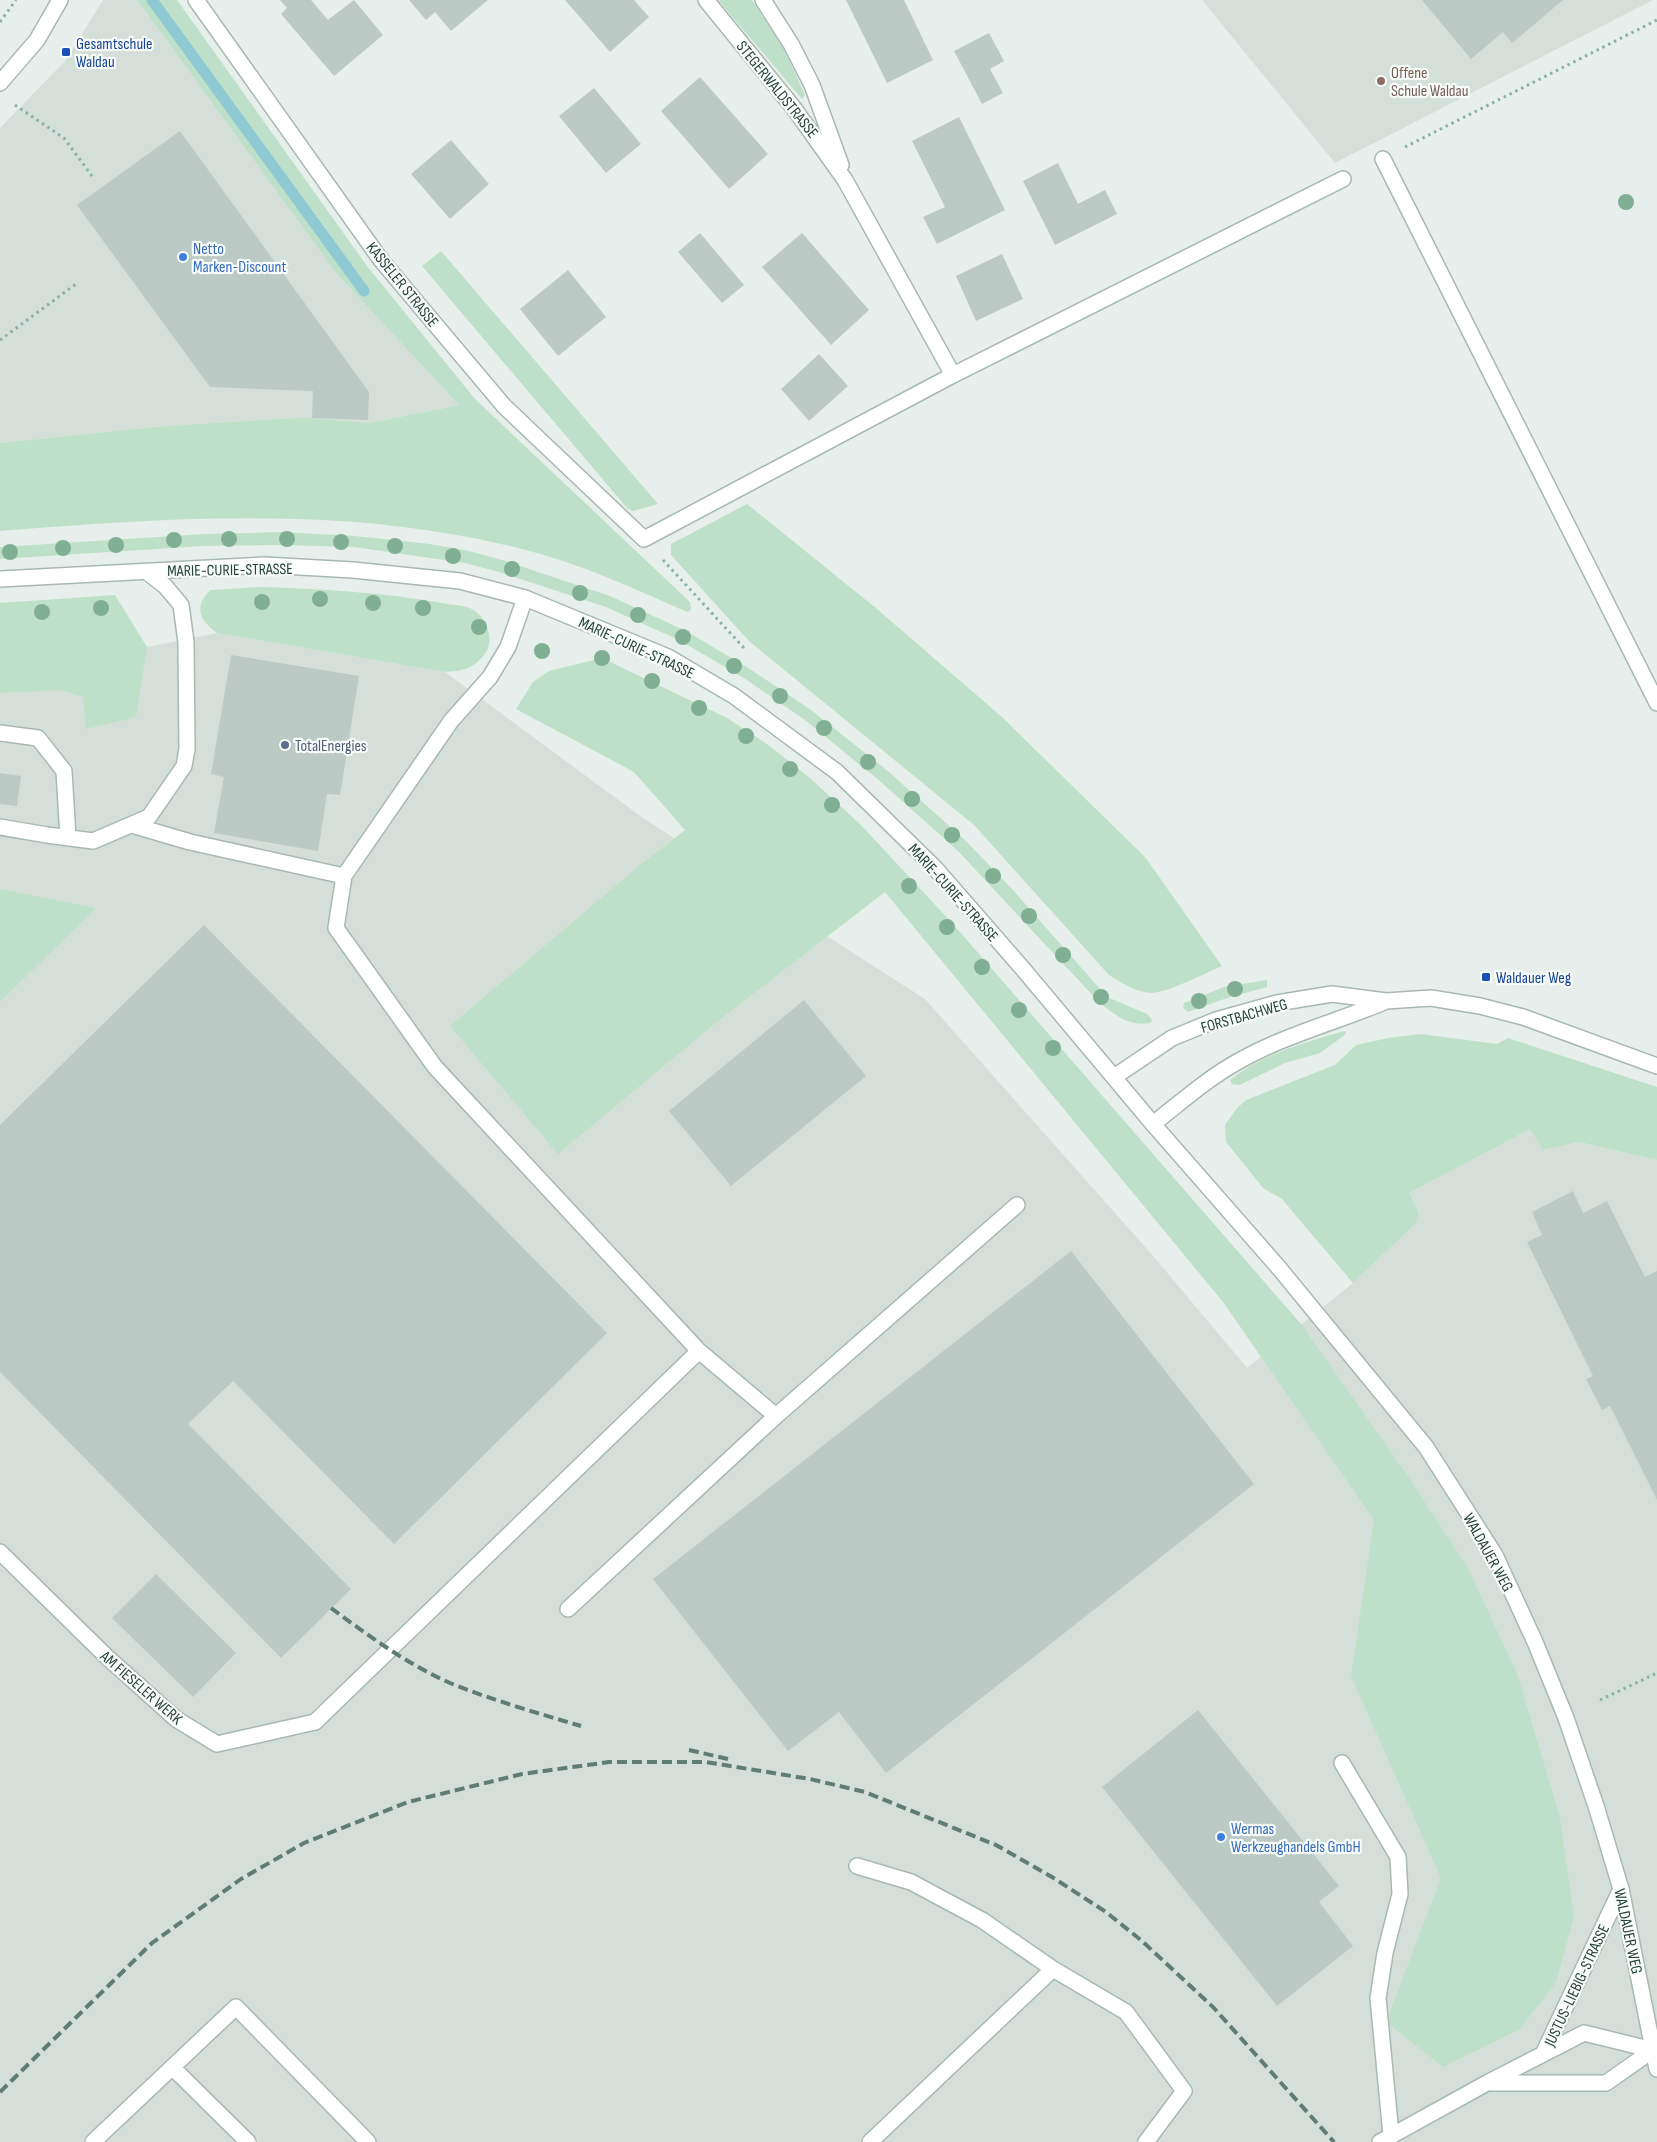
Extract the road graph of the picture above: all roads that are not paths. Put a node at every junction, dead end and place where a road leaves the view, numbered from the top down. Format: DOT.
graph roads {
  1 [pos="60,0"];
  2 [pos="196,0"];
  3 [pos="706,0"];
  4 [pos="763,0"];
  5 [pos="0,83"];
  6 [pos="1383,158"];
  7 [pos="1343,179"];
  8 [pos="846,180"];
  9 [pos="953,374"];
  10 [pos="147,572"];
  11 [pos="0,579"];
  12 [pos="525,598"];
  13 [pos="1657,703"];
  14 [pos="0,733"];
  15 [pos="132,825"];
  16 [pos="0,827"];
  17 [pos="68,838"];
  18 [pos="344,876"];
  19 [pos="1386,1001"];
  20 [pos="1657,1066"];
  21 [pos="1114,1077"];
  22 [pos="1153,1124"];
  23 [pos="1017,1205"];
  24 [pos="699,1351"];
  25 [pos="776,1416"];
  26 [pos="0,1552"];
  27 [pos="568,1609"];
  28 [pos="1342,1763"];
  29 [pos="857,1866"];
  30 [pos="1621,1889"];
  31 [pos="1053,1969"];
  32 [pos="1653,2050"];
  33 [pos="1543,2054"];
  34 [pos="172,2067"];
  35 [pos="1657,2069"];
  36 [pos="1487,2083"];
  37 [pos="1385,2138"];
  38 [pos="93,2142"];
  39 [pos="248,2142"];
  40 [pos="368,2142"];
  41 [pos="870,2142"];
  42 [pos="1146,2142"];
  1 -- 5 [label="street"];
  2 -- 9 [label="street, KASSELER STRASSE"];
  3 -- 8 [label="street, STEGERWALDSTRASSE"];
  4 -- 8 [label="street, STEGERWALDSTRASSE"];
  6 -- 13 [label="street"];
  7 -- 9 [label="street"];
  8 -- 9 [label="street, STEGERWALDSTRASSE"];
  10 -- 11 [label="street, MARIE-CURIE-STRASSE"];
  10 -- 12 [label="street, MARIE-CURIE-STRASSE"];
  10 -- 15 [label="street"];
  12 -- 18 [label="street"];
  12 -- 21 [label="street, MARIE-CURIE-STRASSE"];
  14 -- 17 [label="street"];
  15 -- 17 [label="street"];
  15 -- 18 [label="street"];
  16 -- 17 [label="street"];
  18 -- 24 [label="street"];
  19 -- 20 [label="street, FORSTBACHWEG"];
  19 -- 21 [label="street, FORSTBACHWEG"];
  19 -- 22 [label="street, FORSTBACHWEG"];
  21 -- 22 [label="street, MARIE-CURIE-STRASSE"];
  22 -- 30 [label="street, WALDAUER WEG"];
  23 -- 25 [label="street"];
  24 -- 25 [label="street"];
  24 -- 26 [label="street, AM FIESELER WERK"];
  25 -- 27 [label="street"];
  28 -- 37 [label="street"];
  29 -- 31 [label="street"];
  30 -- 32 [label="street, WALDAUER WEG"];
  30 -- 33 [label="street, JUSTUS-LIEBIG-STRASSE"];
  31 -- 41 [label="street"];
  31 -- 42 [label="street"];
  32 -- 33 [label="street, JUSTUS-LIEBIG-STRASSE"];
  32 -- 35 [label="street, WALDAUER WEG"];
  32 -- 36 [label="street, JUSTUS-LIEBIG-STRASSE"];
  33 -- 36 [label="street, JUSTUS-LIEBIG-STRASSE"];
  34 -- 38 [label="street"];
  34 -- 39 [label="street"];
  34 -- 40 [label="street"];
  36 -- 37 [label="street, JUSTUS-LIEBIG-STRASSE"];
}
